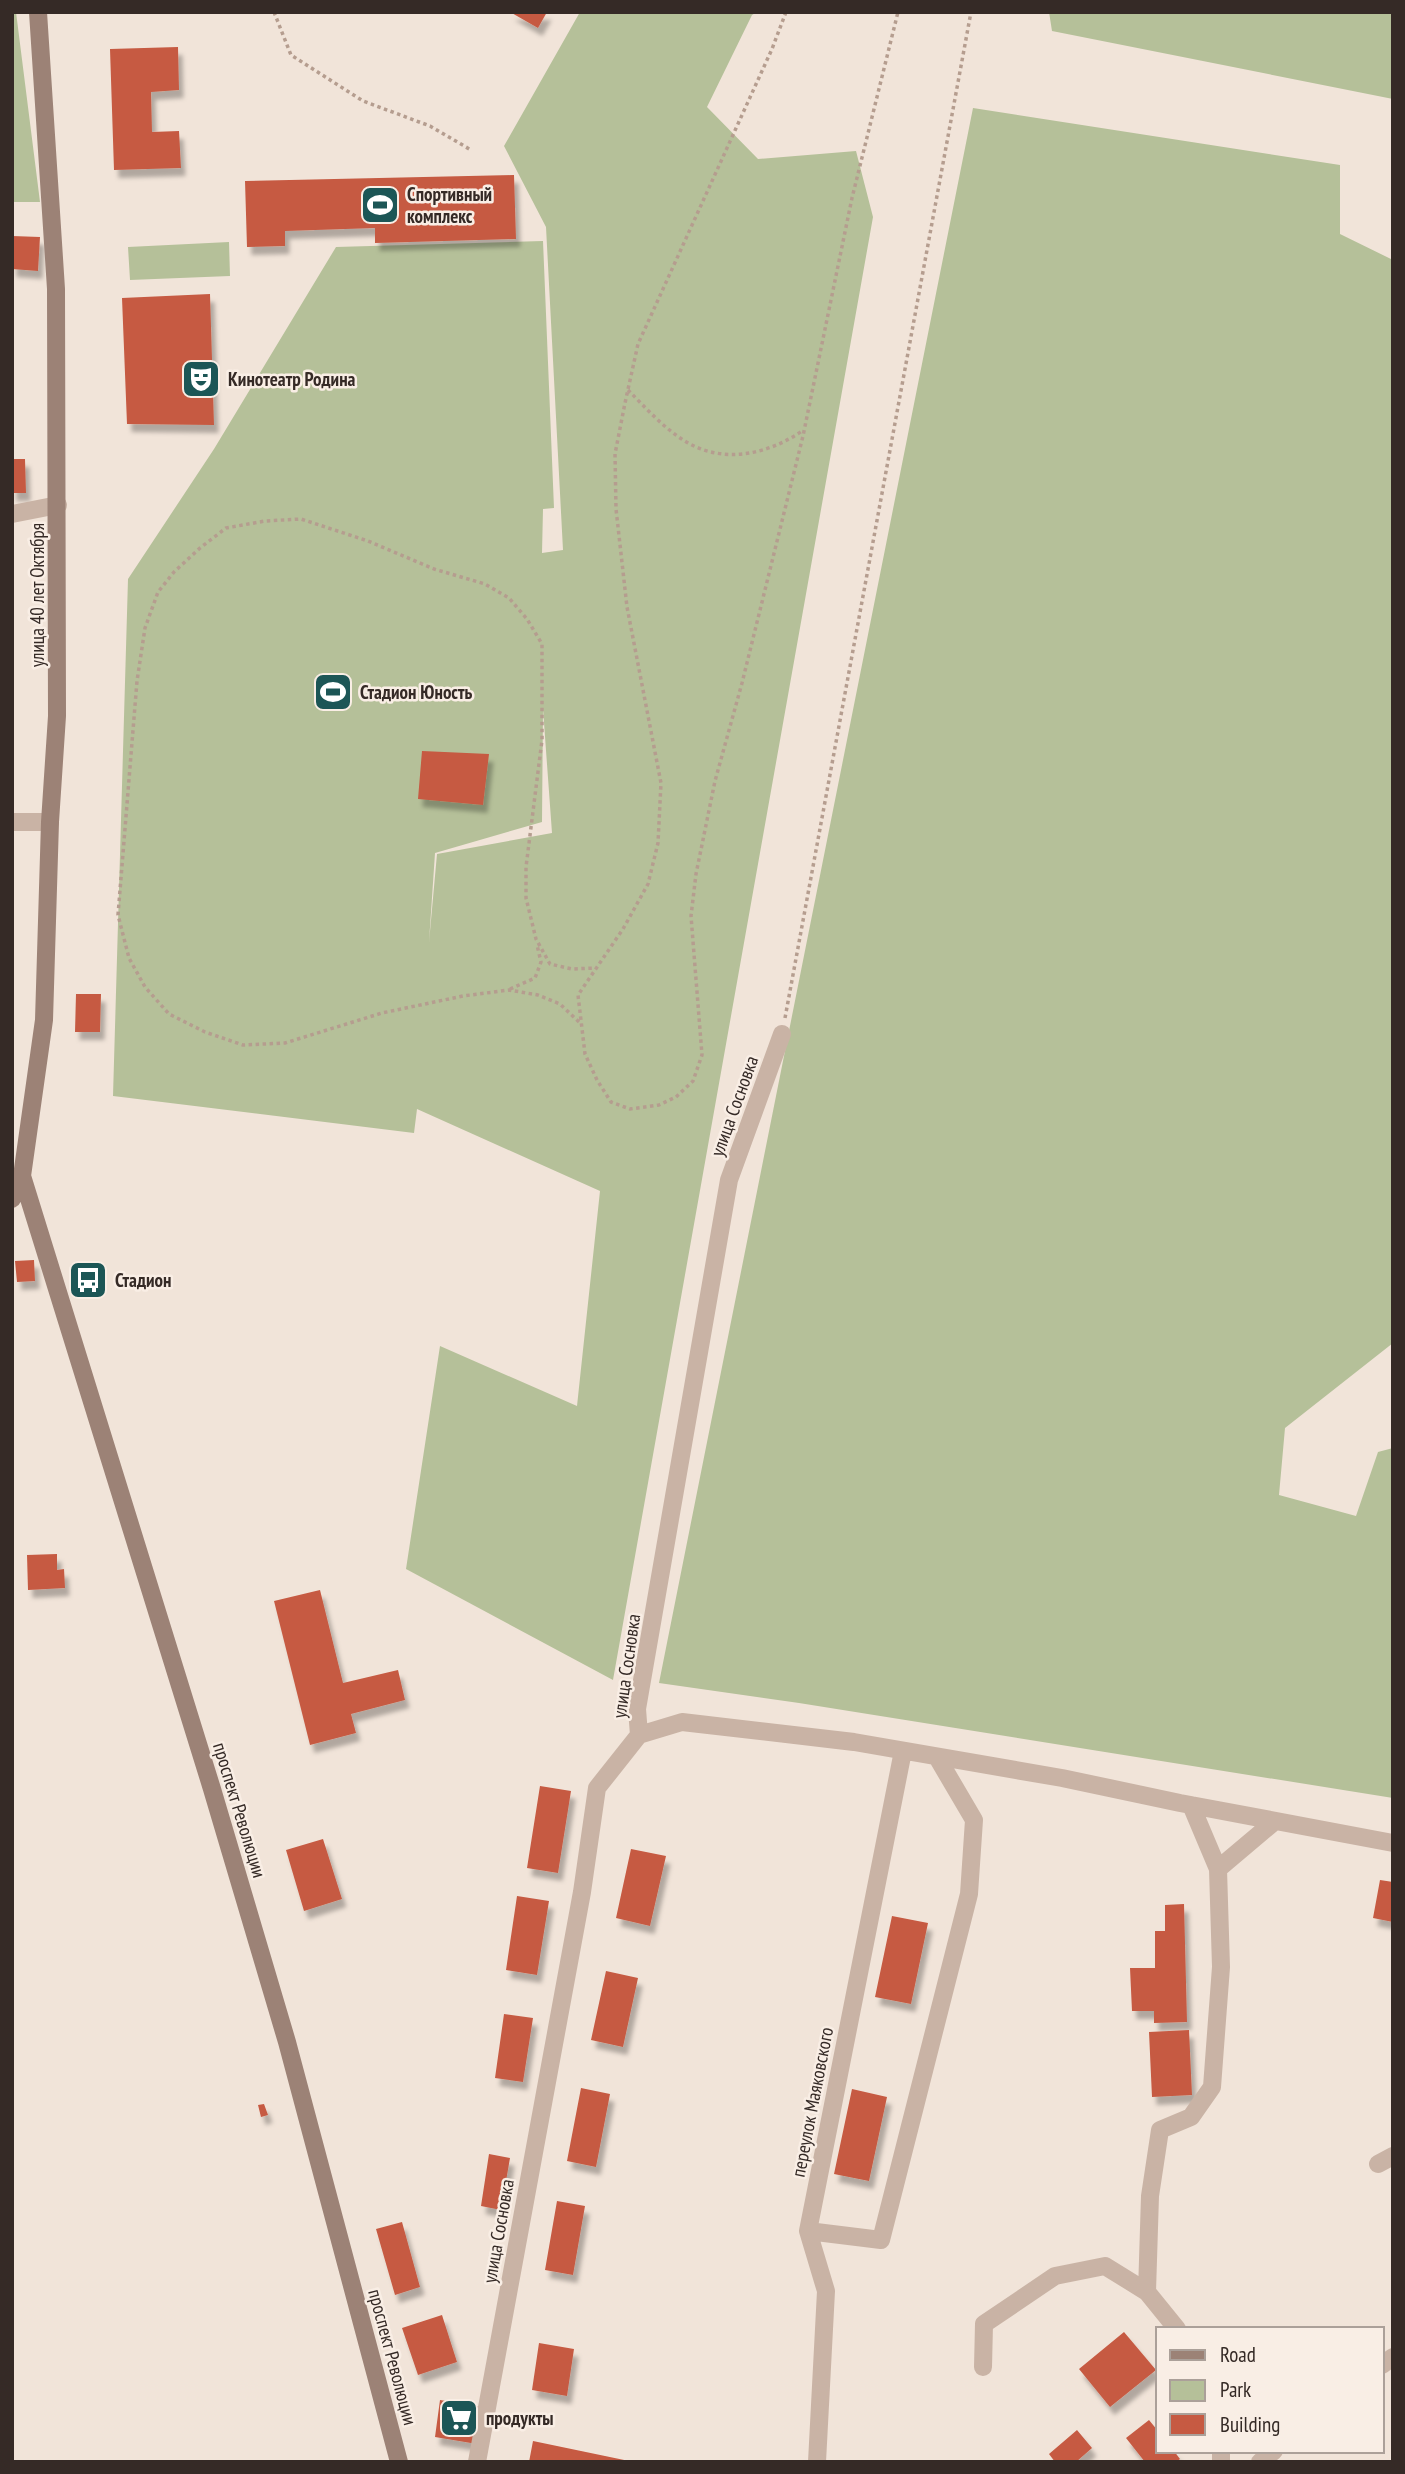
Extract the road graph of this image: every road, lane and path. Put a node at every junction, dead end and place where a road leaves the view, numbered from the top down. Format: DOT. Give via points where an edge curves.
graph roads {
  1 [pos="38,12"];
  2 [pos="274,12"];
  3 [pos="786,12"];
  4 [pos="898,12"];
  5 [pos="971,12"];
  6 [pos="471,149"];
  7 [pos="628,390"];
  8 [pos="804,429"];
  9 [pos="58,505"];
  10 [pos="12,514"];
  11 [pos="12,822"];
  12 [pos="50,822"];
  13 [pos="536,939"];
  14 [pos="595,968"];
  15 [pos="509,990"];
  16 [pos="581,1023"];
  17 [pos="782,1034"];
  18 [pos="22,1176"];
  19 [pos="12,1199"];
  20 [pos="639,1735"];
  21 [pos="903,1751"];
  22 [pos="937,1757"];
  23 [pos="1191,1805"];
  24 [pos="1275,1821"];
  25 [pos="1393,1843"];
  26 [pos="1218,1869"];
  27 [pos="808,2231"];
  28 [pos="1147,2292"];
  29 [pos="1175,2327"];
  30 [pos="983,2368"];
  31 [pos="399,2462"];
  32 [pos="477,2462"];
  33 [pos="817,2462"];
  1 -- 9 [label="street, улица 40 лет Октября" via="57,289"];
  2 -- 6 [label="path" via="291,55 363,101 430,126"];
  3 -- 7 [label="path" via="638,344"];
  4 -- 8 [label="path" via="852,198"];
  5 -- 17 [label="path"];
  7 -- 8 [label="path" via="689,444 719,455 749,454 783,444"];
  7 -- 14 [label="path" via="615,454 616,509 627,607 661,783 658,843 648,884"];
  8 -- 16 [label="path" via="696,874 691,916 702,1055 693,1081 659,1105 630,1109 611,1102 585,1054"];
  9 -- 10 [label="street"];
  9 -- 12 [label="street, улица 40 лет Октября" via="57,716"];
  11 -- 12 [label="street"];
  12 -- 18 [label="street, улица 40 лет Октября" via="44,1020"];
  13 -- 14 [label="path" via="550,964"];
  13 -- 15 [label="path" via="541,962 535,978"];
  13 -- 15 [label="path" via="526,898 526,867 542,740 542,644 509,598 485,584 301,519 226,528 174,572 158,592 145,628 118,915 129,958 145,987 169,1014 243,1045 285,1043 382,1013"];
  14 -- 16 [label="path" via="578,995"];
  15 -- 16 [label="path" via="560,1004"];
  17 -- 20 [label="street, улица Сосновка" via="729,1180 637,1709"];
  18 -- 19 [label="street"];
  18 -- 31 [label="street, проспект Революции" via="287,2042"];
  20 -- 21 [label="street" via="682,1722"];
  20 -- 32 [label="street, улица Сосновка" via="597,1788"];
  21 -- 22 [label="street"];
  21 -- 27 [label="street, переулок Маяковского"];
  22 -- 23 [label="street"];
  22 -- 27 [label="street" via="974,1819 969,1894 881,2240"];
  23 -- 24 [label="street"];
  23 -- 26 [label="street"];
  24 -- 25 [label="street"];
  24 -- 26 [label="street"];
  26 -- 28 [label="street" via="1221,1967 1212,2087 1191,2117 1160,2130 1150,2196"];
  27 -- 33 [label="street, переулок Маяковского" via="826,2291"];
  28 -- 29 [label="street"];
  28 -- 30 [label="street" via="1105,2266 1055,2276 984,2325"];
}
